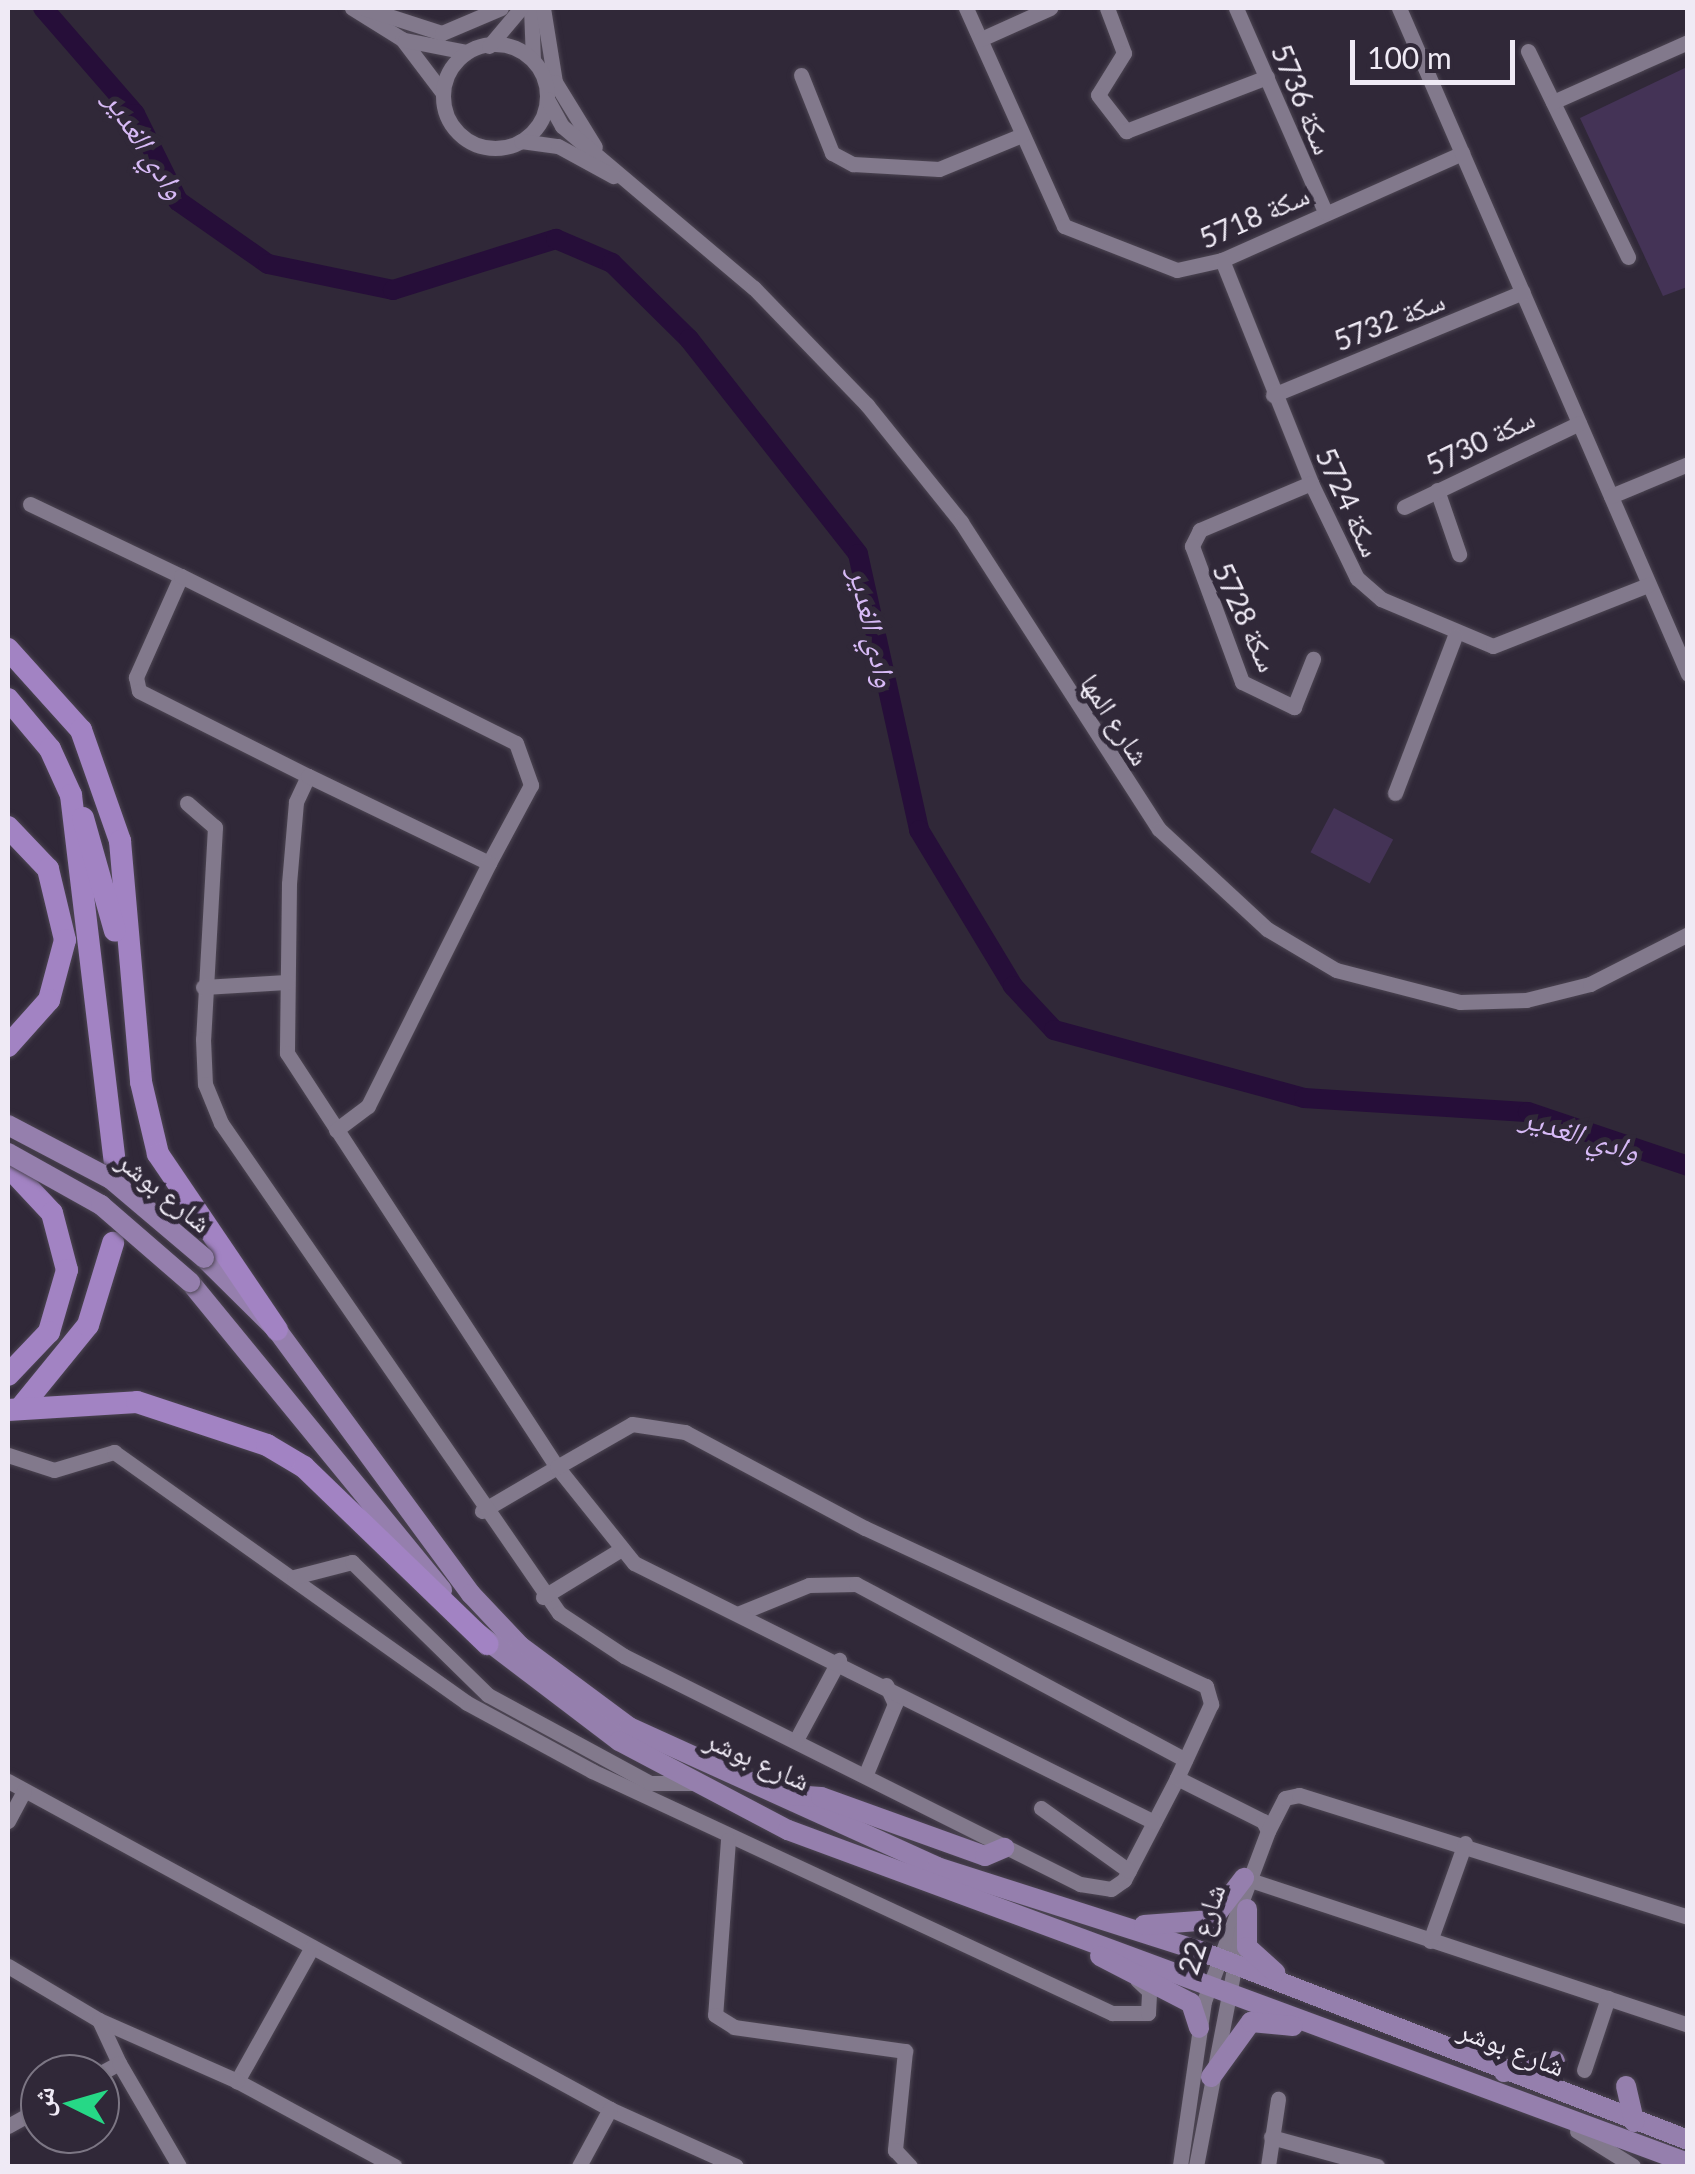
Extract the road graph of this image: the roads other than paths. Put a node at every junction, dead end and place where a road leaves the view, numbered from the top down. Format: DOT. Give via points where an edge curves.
graph roads {
  1 [pos="352,8"];
  2 [pos="364,8"];
  3 [pos="501,8"];
  4 [pos="520,8"];
  5 [pos="531,8"];
  6 [pos="542,8"];
  7 [pos="966,8"];
  8 [pos="1050,8"];
  9 [pos="1107,8"];
  10 [pos="1236,8"];
  11 [pos="1401,8"];
  12 [pos="402,39"];
  13 [pos="980,39"];
  14 [pos="1688,42"];
  15 [pos="488,46"];
  16 [pos="1528,51"];
  17 [pos="466,52"];
  18 [pos="533,59"];
  19 [pos="800,75"];
  20 [pos="1268,77"];
  21 [pos="443,93"];
  22 [pos="547,99"];
  23 [pos="1553,102"];
  24 [pos="1022,135"];
  25 [pos="521,141"];
  26 [pos="1462,152"];
  27 [pos="602,158"];
  28 [pos="638,190"];
  29 [pos="1324,212"];
  30 [pos="1628,257"];
  31 [pos="1222,260"];
  32 [pos="1523,292"];
  33 [pos="1274,395"];
  34 [pos="1579,423"];
  35 [pos="1688,464"];
  36 [pos="1310,483"];
  37 [pos="1437,490"];
  38 [pos="1611,496"];
  39 [pos="30,504"];
  40 [pos="1404,506"];
  41 [pos="1460,554"];
  42 [pos="181,576"];
  43 [pos="1648,584"];
  44 [pos="1455,636"];
  45 [pos="8,650"];
  46 [pos="1312,659"];
  47 [pos="1688,674"];
  48 [pos="8,699"];
  49 [pos="308,776"];
  50 [pos="1396,792"];
  51 [pos="71,796"];
  52 [pos="186,803"];
  53 [pos="8,827"];
  54 [pos="489,863"];
  55 [pos="1688,934"];
  56 [pos="287,982"];
  57 [pos="203,987"];
  58 [pos="8,1046"];
  59 [pos="8,1124"];
  60 [pos="336,1130"];
  61 [pos="8,1154"];
  62 [pos="8,1166"];
  63 [pos="116,1170"];
  64 [pos="178,1192"];
  65 [pos="113,1243"];
  66 [pos="277,1330"];
  67 [pos="8,1375"];
  68 [pos="15,1408"];
  69 [pos="8,1455"];
  70 [pos="556,1466"];
  71 [pos="482,1511"];
  72 [pos="618,1551"];
  73 [pos="328,1566"];
  74 [pos="294,1577"];
  75 [pos="543,1597"];
  76 [pos="327,1598"];
  77 [pos="740,1613"];
  78 [pos="486,1644"];
  79 [pos="839,1660"];
  80 [pos="883,1682"];
  81 [pos="796,1740"];
  82 [pos="1184,1760"];
  83 [pos="865,1776"];
  84 [pos="1177,1778"];
  85 [pos="8,1781"];
  86 [pos="694,1783"];
  87 [pos="24,1791"];
  88 [pos="768,1794"];
  89 [pos="1040,1808"];
  90 [pos="8,1821"];
  91 [pos="1154,1822"];
  92 [pos="1268,1831"];
  93 [pos="728,1840"];
  94 [pos="1465,1843"];
  95 [pos="1004,1848"];
  96 [pos="1129,1871"];
  97 [pos="1244,1878"];
  98 [pos="1247,1909"];
  99 [pos="1688,1917"];
  100 [pos="1032,1922"];
  101 [pos="1122,1924"];
  102 [pos="1430,1940"];
  103 [pos="312,1947"];
  104 [pos="1225,1962"];
  105 [pos="1118,1965"];
  106 [pos="8,1966"];
  107 [pos="1217,1985"];
  108 [pos="1313,1998"];
  109 [pos="1608,1998"];
  110 [pos="99,2020"];
  111 [pos="1688,2026"];
  112 [pos="1199,2028"];
  113 [pos="115,2054"];
  114 [pos="1392,2055"];
  115 [pos="1555,2061"];
  116 [pos="120,2065"];
  117 [pos="1584,2070"];
  118 [pos="1501,2072"];
  119 [pos="1211,2077"];
  120 [pos="238,2081"];
  121 [pos="1626,2086"];
  122 [pos="1278,2099"];
  123 [pos="1520,2104"];
  124 [pos="610,2109"];
  125 [pos="1634,2122"];
  126 [pos="1272,2136"];
  127 [pos="1688,2140"];
  128 [pos="1688,2162"];
  129 [pos="178,2166"];
  130 [pos="394,2166"];
  131 [pos="579,2166"];
  132 [pos="736,2166"];
  133 [pos="910,2166"];
  134 [pos="1180,2166"];
  135 [pos="1196,2166"];
  136 [pos="1268,2166"];
  137 [pos="1377,2166"];
  138 [pos="1633,2166"];
  1 -- 12 [label="street"];
  2 -- 3 [label="street" via="442,32"];
  4 -- 15 [label="street"];
  5 -- 18 [label="street"];
  6 -- 27 [label="street" via="554,82"];
  7 -- 13 [label="street, سكة 5718"];
  8 -- 13 [label="street"];
  9 -- 20 [label="street" via="1124,53 1098,95 1126,131"];
  10 -- 20 [label="street, سكة 5736"];
  11 -- 26 [label="street"];
  12 -- 17 [label="street"];
  12 -- 21 [label="street"];
  13 -- 24 [label="street, سكة 5718"];
  14 -- 23 [label="street"];
  15 -- 17 [label="street"];
  15 -- 18 [label="street"];
  16 -- 23 [label="street"];
  17 -- 21 [label="street"];
  18 -- 22 [label="street"];
  19 -- 24 [label="street" via="832,153 853,164 939,168"];
  20 -- 29 [label="street, سكة 5736"];
  21 -- 25 [label="street" via="452,124 474,144"];
  22 -- 25 [label="street"];
  22 -- 27 [label="street, شارع المها" via="562,126"];
  23 -- 30 [label="street"];
  24 -- 31 [label="street, سكة 5718" via="1072,232 1177,270"];
  25 -- 28 [label="street, شارع المها" via="558,146"];
  26 -- 29 [label="street, سكة 5718"];
  26 -- 32 [label="street"];
  27 -- 28 [label="street, شارع المها"];
  28 -- 55 [label="street, شارع المها" via="754,288 868,405 961,522 1160,829 1267,929 1366,981 1477,1002 1590,984"];
  29 -- 31 [label="street, سكة 5718"];
  31 -- 33 [label="street, سكة 5724"];
  32 -- 33 [label="street, سكة 5732"];
  32 -- 34 [label="street"];
  33 -- 36 [label="street, سكة 5724"];
  34 -- 37 [label="street, سكة 5730"];
  34 -- 38 [label="street"];
  35 -- 38 [label="street"];
  36 -- 44 [label="street, سكة 5724" via="1357,578"];
  36 -- 46 [label="street, سكة 5728" via="1200,530 1192,546 1242,682 1294,707"];
  37 -- 40 [label="street, سكة 5730"];
  37 -- 41 [label="street"];
  38 -- 43 [label="street"];
  39 -- 42 [label="street"];
  42 -- 49 [label="street" via="136,677 139,691"];
  42 -- 54 [label="street" via="516,743 531,784"];
  43 -- 44 [label="street, سكة 5724" via="1514,644"];
  43 -- 47 [label="street"];
  44 -- 50 [label="street"];
  45 -- 64 [label="highway" via="81,730 111,813 146,1113"];
  48 -- 51 [label="highway" via="50,749"];
  49 -- 54 [label="street"];
  49 -- 56 [label="street" via="296,802"];
  51 -- 63 [label="highway"];
  51 -- 64 [label="highway" via="109,891 142,1126"];
  52 -- 57 [label="street" via="215,827"];
  53 -- 58 [label="highway" via="48,869 66,940 49,1000"];
  54 -- 60 [label="street" via="368,1106"];
  56 -- 57 [label="street"];
  56 -- 60 [label="street" via="287,1053"];
  57 -- 71 [label="street" via="205,1084 222,1123"];
  59 -- 66 [label="main road, شارع بوشر, bridge" via="110,1179"];
  60 -- 70 [label="street"];
  61 -- 78 [label="main road, شارع بوشر, bridge" via="101,1205 190,1282"];
  62 -- 67 [label="highway" via="52,1213 67,1270 50,1332"];
  64 -- 66 [label="highway"];
  65 -- 68 [label="highway" via="88,1324"];
  66 -- 88 [label="main road, شارع بوشر" via="520,1646 629,1727"];
  68 -- 78 [label="highway" via="137,1402 266,1446 304,1468"];
  69 -- 74 [label="street" via="54,1470 114,1452"];
  70 -- 71 [label="street"];
  70 -- 72 [label="street"];
  70 -- 82 [label="street" via="632,1424 684,1432 865,1528 1206,1686 1211,1704"];
  71 -- 75 [label="street"];
  72 -- 75 [label="street"];
  72 -- 77 [label="street"];
  73 -- 74 [label="street"];
  73 -- 76 [label="street"];
  73 -- 86 [label="street" via="352,1562 474,1685 551,1735 650,1783"];
  74 -- 76 [label="street"];
  75 -- 81 [label="street" via="601,1642"];
  76 -- 93 [label="street" via="467,1702"];
  77 -- 79 [label="street"];
  77 -- 82 [label="street" via="808,1585 856,1584"];
  78 -- 86 [label="main road, شارع بوشر" via="552,1698"];
  79 -- 80 [label="street"];
  79 -- 81 [label="street"];
  80 -- 83 [label="street" via="894,1704"];
  80 -- 91 [label="street"];
  81 -- 83 [label="street"];
  82 -- 84 [label="street"];
  83 -- 95 [label="street"];
  84 -- 91 [label="street"];
  84 -- 92 [label="street"];
  85 -- 87 [label="street"];
  86 -- 100 [label="main road, شارع بوشر" via="928,1888"];
  87 -- 90 [label="street"];
  87 -- 103 [label="street"];
  88 -- 95 [label="main road" via="820,1797 984,1856"];
  88 -- 101 [label="main road, شارع بوشر" via="937,1867"];
  89 -- 96 [label="street"];
  91 -- 96 [label="street"];
  92 -- 94 [label="street" via="1285,1798 1299,1794"];
  92 -- 97 [label="street"];
  93 -- 105 [label="street" via="1112,2014 1140,2018 1150,1991"];
  93 -- 133 [label="street" via="715,2015 734,2028 905,2051 895,2150"];
  94 -- 99 [label="street"];
  94 -- 102 [label="street"];
  95 -- 96 [label="street" via="1090,1886 1112,1889"];
  97 -- 98 [label="street, شارع 22"];
  97 -- 101 [label="main road" via="1201,1925"];
  97 -- 102 [label="street"];
  97 -- 104 [label="street, شارع 22"];
  98 -- 104 [label="street, شارع 22"];
  98 -- 108 [label="main road" via="1253,1957"];
  100 -- 105 [label="main road"];
  100 -- 107 [label="main road, شارع بوشر"];
  101 -- 104 [label="main road, شارع بوشر"];
  102 -- 109 [label="street"];
  103 -- 120 [label="street"];
  103 -- 124 [label="street"];
  104 -- 107 [label="street, شارع 22"];
  104 -- 108 [label="main road, شارع بوشر"];
  105 -- 112 [label="main road" via="1192,2003"];
  106 -- 110 [label="street"];
  107 -- 112 [label="street, شارع 22"];
  107 -- 114 [label="main road, شارع بوشر"];
  107 -- 119 [label="street, شارع 22"];
  108 -- 118 [label="main road, شارع بوشر"];
  109 -- 111 [label="street"];
  109 -- 117 [label="street"];
  110 -- 113 [label="street"];
  110 -- 120 [label="street"];
  112 -- 134 [label="street, شارع 22"];
  114 -- 119 [label="main road" via="1268,2019 1234,2035"];
  114 -- 123 [label="main road, شارع بوشر"];
  115 -- 118 [label="main road"];
  116 -- 129 [label="street"];
  118 -- 125 [label="main road, شارع بوشر"];
  119 -- 135 [label="street, شارع 22"];
  120 -- 130 [label="street"];
  121 -- 125 [label="main road"];
  122 -- 126 [label="street"];
  123 -- 128 [label="main road, شارع بوشر"];
  123 -- 138 [label="street"];
  124 -- 131 [label="street"];
  124 -- 132 [label="street"];
  125 -- 127 [label="main road, شارع بوشر"];
  126 -- 136 [label="street"];
  126 -- 137 [label="street"];
}
